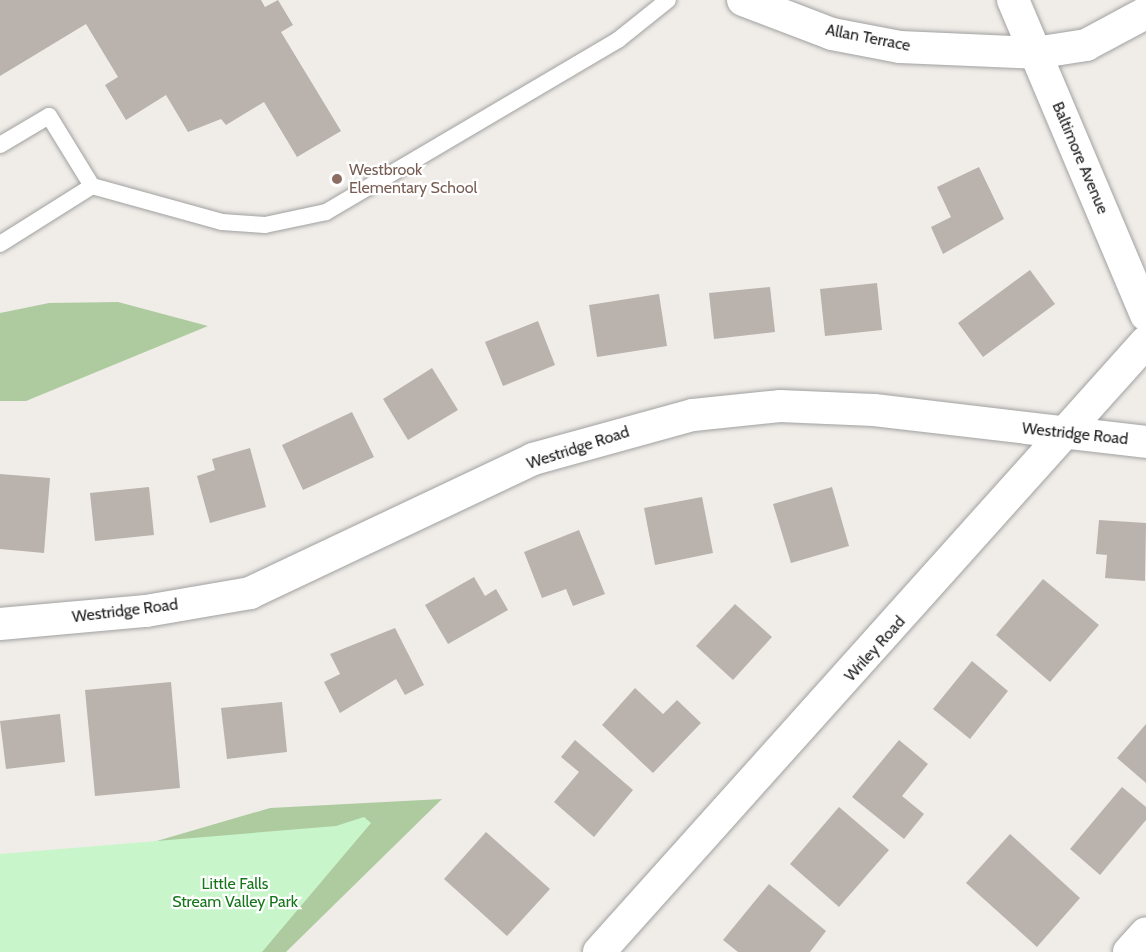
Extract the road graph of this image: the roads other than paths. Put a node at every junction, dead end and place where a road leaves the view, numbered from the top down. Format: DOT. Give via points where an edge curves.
graph roads {
  1 [pos="668,0"];
  2 [pos="743,0"];
  3 [pos="1013,0"];
  4 [pos="1146,13"];
  5 [pos="1035,53"];
  6 [pos="0,145"];
  7 [pos="92,186"];
  8 [pos="0,243"];
  9 [pos="1140,283"];
  10 [pos="1146,315"];
  11 [pos="1146,342"];
  12 [pos="1062,434"];
  13 [pos="1146,442"];
  14 [pos="0,624"];
  15 [pos="1146,933"];
  16 [pos="599,952"];
  17 [pos="1129,952"];
  1 -- 7 [label="lane" via="618,40 326,212 265,225 222,222"];
  2 -- 5 [label="street, Allan Terrace" via="832,34 900,47"];
  3 -- 5 [label="street, Baltimore Avenue"];
  4 -- 5 [label="street, Allan Terrace" via="1086,45"];
  5 -- 9 [label="street, Baltimore Avenue"];
  6 -- 7 [label="lane" via="49,116"];
  7 -- 8 [label="lane"];
  9 -- 10 [label="street, Baltimore Avenue"];
  11 -- 12 [label="street, Wriley Road"];
  12 -- 13 [label="street, Westridge Road"];
  12 -- 14 [label="street, Westridge Road" via="874,410 780,406 693,415 533,459 250,593 146,611"];
  12 -- 16 [label="street, Wriley Road" via="876,648"];
  15 -- 17 [label="street"];
}
